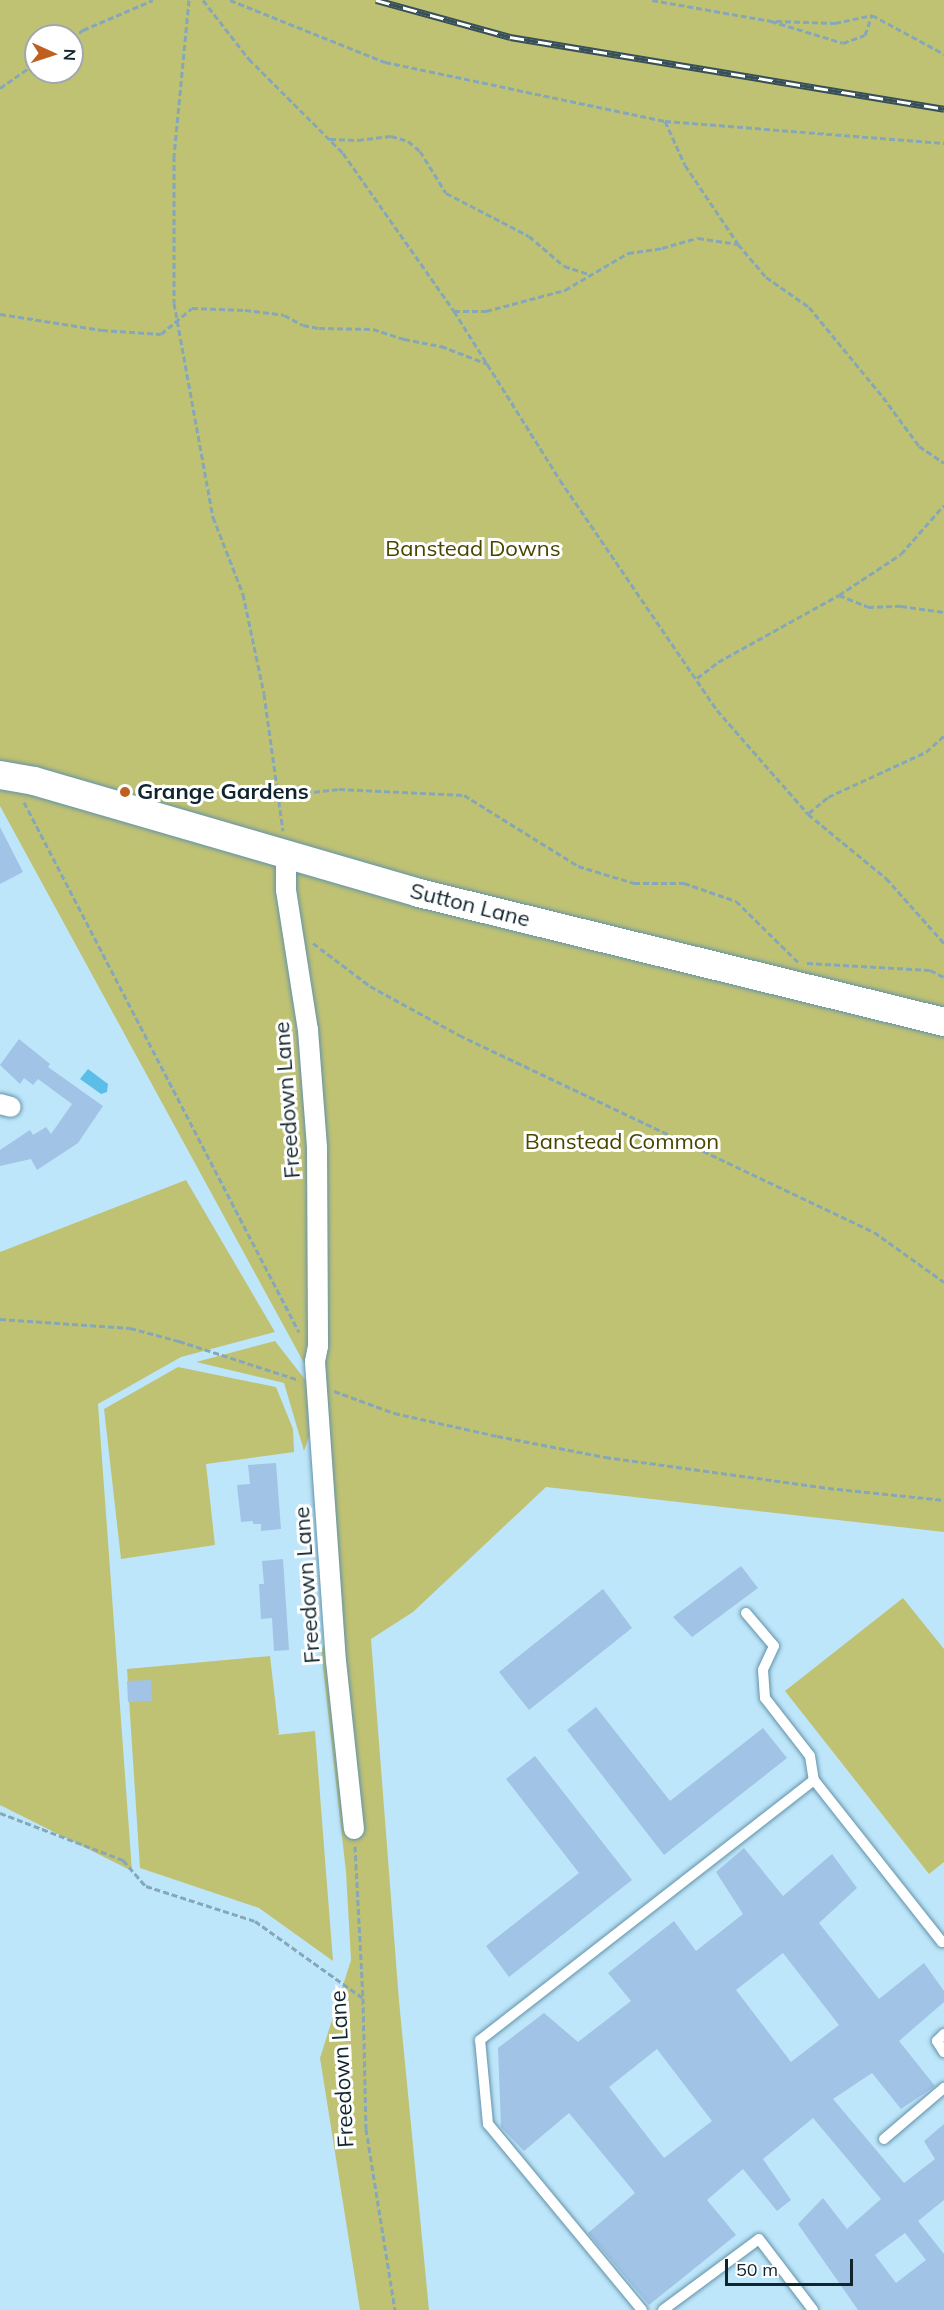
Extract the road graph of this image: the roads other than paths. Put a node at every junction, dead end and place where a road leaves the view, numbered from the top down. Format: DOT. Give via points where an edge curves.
graph roads {
  1 [pos="5,775"];
  2 [pos="286,856"];
  3 [pos="944,1022"];
  4 [pos="746,1613"];
  5 [pos="814,1780"];
  6 [pos="354,1829"];
  7 [pos="943,1943"];
  8 [pos="944,2034"];
  9 [pos="944,2052"];
  10 [pos="944,2088"];
  11 [pos="884,2139"];
  12 [pos="642,2310"];
  13 [pos="663,2310"];
  14 [pos="813,2310"];
  1 -- 2 [label="main road, Sutton Lane"];
  2 -- 3 [label="main road, Sutton Lane" via="419,893"];
  2 -- 6 [label="street, Freedown Lane" via="286,890 308,1030 317,1147 316,1385 336,1661"];
  4 -- 5 [label="lane" via="774,1646 763,1670 765,1698 810,1756"];
  5 -- 7 [label="lane"];
  5 -- 12 [label="lane" via="480,2040 488,2124"];
  8 -- 9 [label="lane" via="937,2041"];
  10 -- 11 [label="lane"];
  13 -- 14 [label="lane" via="759,2240"];
}
